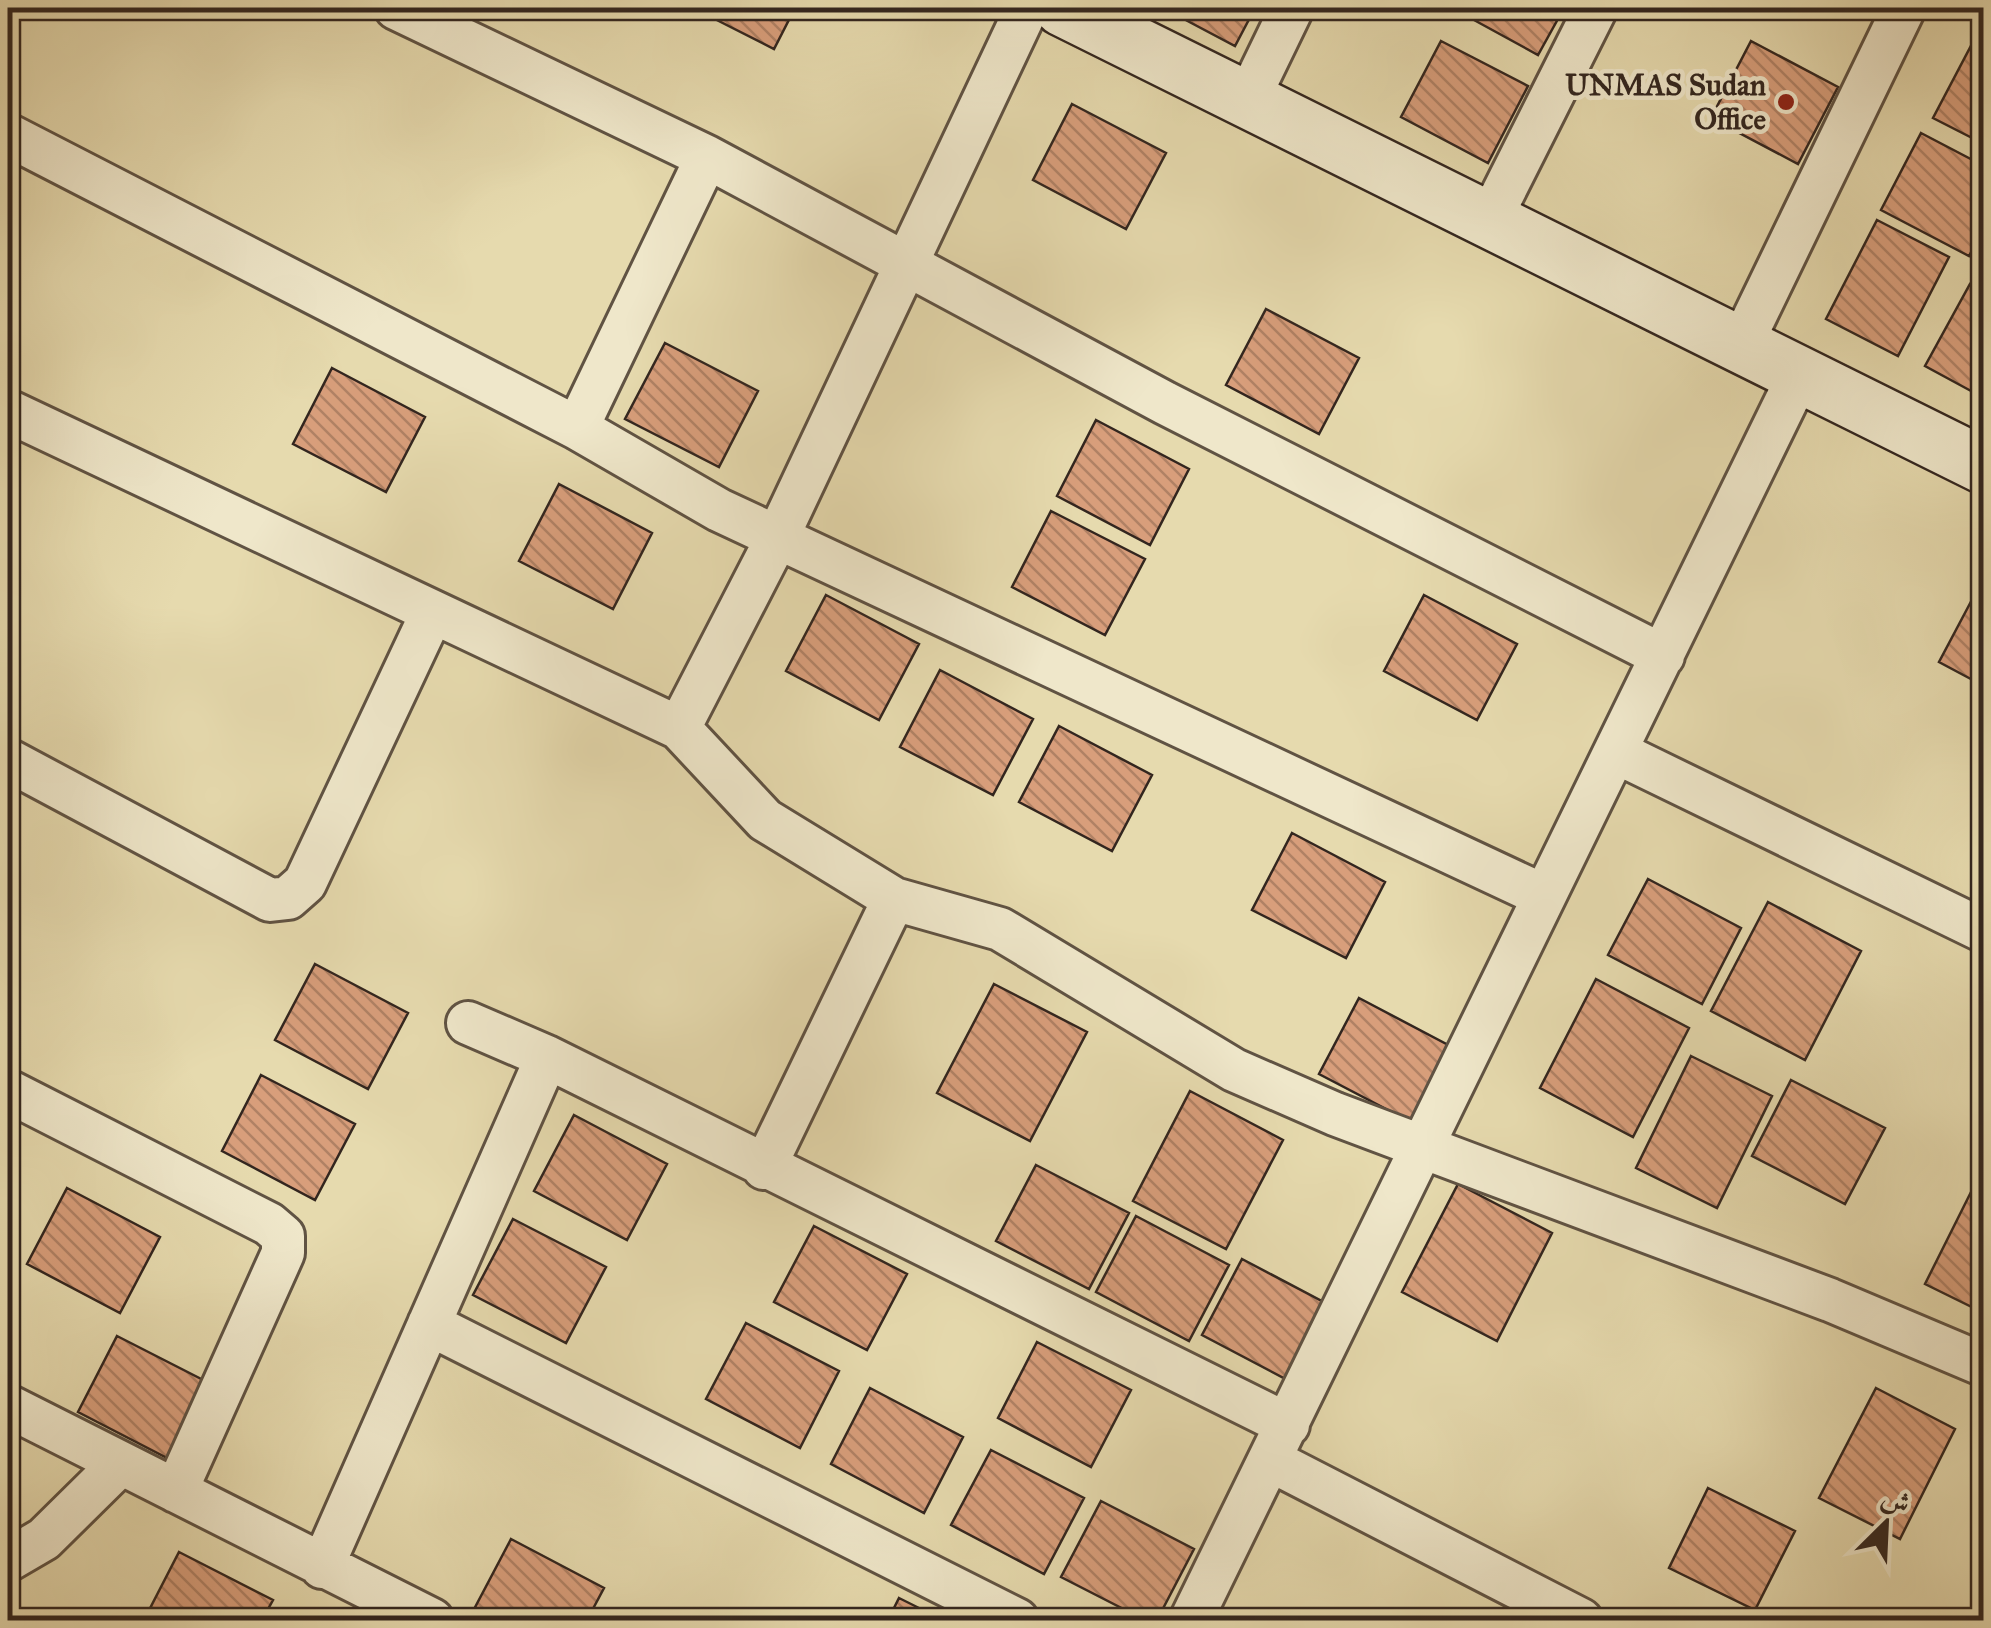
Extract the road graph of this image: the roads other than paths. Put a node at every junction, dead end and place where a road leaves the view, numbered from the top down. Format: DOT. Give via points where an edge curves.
graph roads {
  1 [pos="396,8"];
  2 [pos="1026,8"];
  3 [pos="1062,8"];
  4 [pos="1292,8"];
  5 [pos="1596,8"];
  6 [pos="1904,8"];
  7 [pos="1247,101"];
  8 [pos="8,135"];
  9 [pos="707,156"];
  10 [pos="1489,221"];
  11 [pos="910,262"];
  12 [pos="1740,348"];
  13 [pos="1799,375"];
  14 [pos="8,411"];
  15 [pos="577,428"];
  16 [pos="1984,466"];
  17 [pos="778,538"];
  18 [pos="432,613"];
  19 [pos="1663,656"];
  20 [pos="679,728"];
  21 [pos="1616,752"];
  22 [pos="8,760"];
  23 [pos="1544,896"];
  24 [pos="894,899"];
  25 [pos="1984,931"];
  26 [pos="468,1023"];
  27 [pos="546,1056"];
  28 [pos="8,1091"];
  29 [pos="1424,1146"];
  30 [pos="764,1168"];
  31 [pos="429,1324"];
  32 [pos="1984,1365"];
  33 [pos="8,1406"];
  34 [pos="1279,1443"];
  35 [pos="120,1463"];
  36 [pos="176,1492"];
  37 [pos="8,1560"];
  38 [pos="322,1567"];
  39 [pos="432,1620"];
  40 [pos="1018,1620"];
  41 [pos="1191,1620"];
  42 [pos="1581,1620"];
  1 -- 9 [label="street"];
  2 -- 11 [label="street"];
  3 -- 7 [label="street"];
  4 -- 7 [label="street"];
  5 -- 10 [label="street"];
  6 -- 12 [label="street"];
  7 -- 10 [label="street"];
  8 -- 15 [label="street"];
  9 -- 11 [label="street"];
  9 -- 15 [label="street"];
  10 -- 12 [label="street"];
  11 -- 17 [label="street"];
  11 -- 19 [label="street" via="1165,403"];
  12 -- 13 [label="street"];
  13 -- 16 [label="street"];
  13 -- 19 [label="street"];
  14 -- 18 [label="street"];
  15 -- 17 [label="street"];
  17 -- 20 [label="street"];
  17 -- 23 [label="street"];
  18 -- 20 [label="street"];
  18 -- 22 [label="street" via="306,883 288,898 270,900"];
  19 -- 21 [label="street"];
  20 -- 24 [label="street" via="765,820"];
  21 -- 23 [label="street"];
  21 -- 25 [label="street"];
  23 -- 29 [label="street"];
  24 -- 29 [label="street" via="1000,929 1234,1070"];
  24 -- 30 [label="street"];
  26 -- 27 [label="street"];
  27 -- 30 [label="street"];
  27 -- 31 [label="street"];
  28 -- 36 [label="street" via="282,1236 283,1253"];
  29 -- 32 [label="street"];
  29 -- 34 [label="street"];
  30 -- 34 [label="street"];
  31 -- 38 [label="street"];
  31 -- 40 [label="street"];
  33 -- 35 [label="street"];
  34 -- 41 [label="street"];
  34 -- 42 [label="street"];
  35 -- 36 [label="street"];
  35 -- 37 [label="street" via="44,1539"];
  36 -- 38 [label="street"];
  38 -- 39 [label="street"];
}
